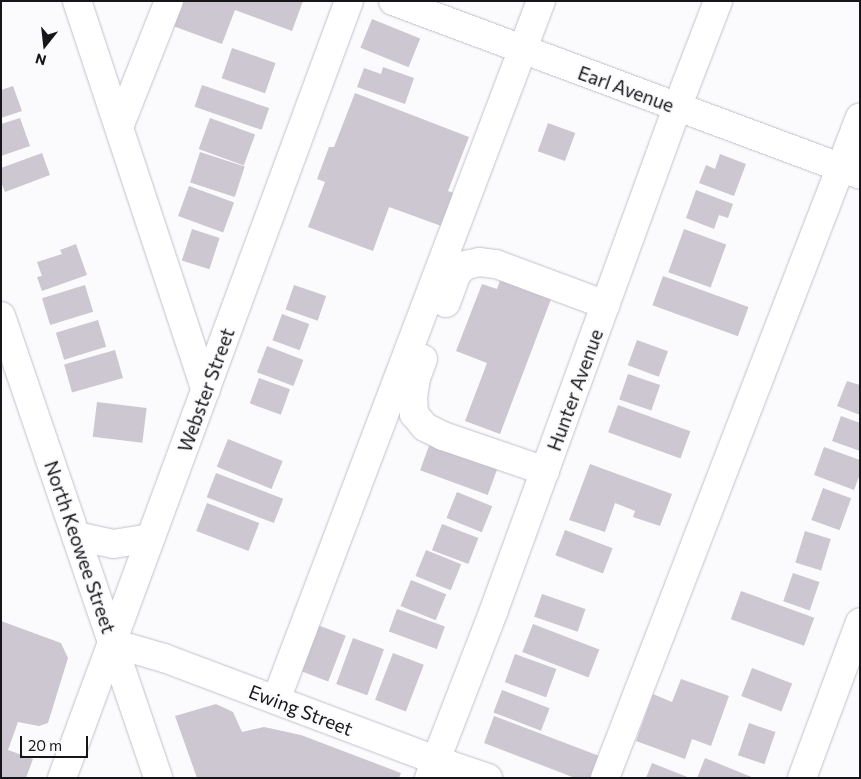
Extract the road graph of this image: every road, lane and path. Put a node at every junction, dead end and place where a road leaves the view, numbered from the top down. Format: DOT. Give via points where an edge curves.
graph roads {
  1 [pos="77,1"];
  2 [pos="169,1"];
  3 [pos="349,1"];
  4 [pos="393,1"];
  5 [pos="542,1"];
  6 [pos="718,1"];
  7 [pos="446,11"];
  8 [pos="524,50"];
  9 [pos="677,108"];
  10 [pos="860,117"];
  11 [pos="119,127"];
  12 [pos="849,172"];
  13 [pos="606,305"];
  14 [pos="1,316"];
  15 [pos="206,390"];
  16 [pos="545,471"];
  17 [pos="76,536"];
  18 [pos="151,538"];
  19 [pos="860,622"];
  20 [pos="112,642"];
  21 [pos="276,700"];
  22 [pos="432,769"];
  23 [pos="62,778"];
  24 [pos="158,778"];
  25 [pos="488,778"];
  26 [pos="605,778"];
  27 [pos="802,778"];
  1 -- 11 [label="street"];
  2 -- 11 [label="street"];
  3 -- 15 [label="street, Webster Street"];
  4 -- 7 [label="street, Earl Avenue"];
  5 -- 8 [label="street"];
  6 -- 9 [label="street, Hunter Avenue"];
  7 -- 8 [label="street, Earl Avenue"];
  8 -- 9 [label="street, Earl Avenue"];
  8 -- 21 [label="street"];
  9 -- 12 [label="street, Earl Avenue"];
  9 -- 13 [label="street, Hunter Avenue"];
  10 -- 12 [label="street"];
  11 -- 15 [label="street"];
  12 -- 26 [label="street"];
  13 -- 16 [label="street, Hunter Avenue"];
  13 -- 16 [label="street" via="496,264 479,262 466,265 457,273 416,378 414,414 426,427 443,436"];
  14 -- 17 [label="street, North Keowee Street"];
  15 -- 18 [label="street, Webster Street"];
  16 -- 22 [label="street, Hunter Avenue"];
  17 -- 18 [label="street" via="113,544"];
  17 -- 20 [label="street, North Keowee Street"];
  18 -- 20 [label="street, Webster Street"];
  19 -- 27 [label="street"];
  20 -- 21 [label="street, Ewing Street"];
  20 -- 23 [label="street, Webster Street"];
  20 -- 24 [label="street, North Keowee Street"];
  21 -- 22 [label="street, Ewing Street"];
  22 -- 25 [label="street, Ewing Street"];
}
